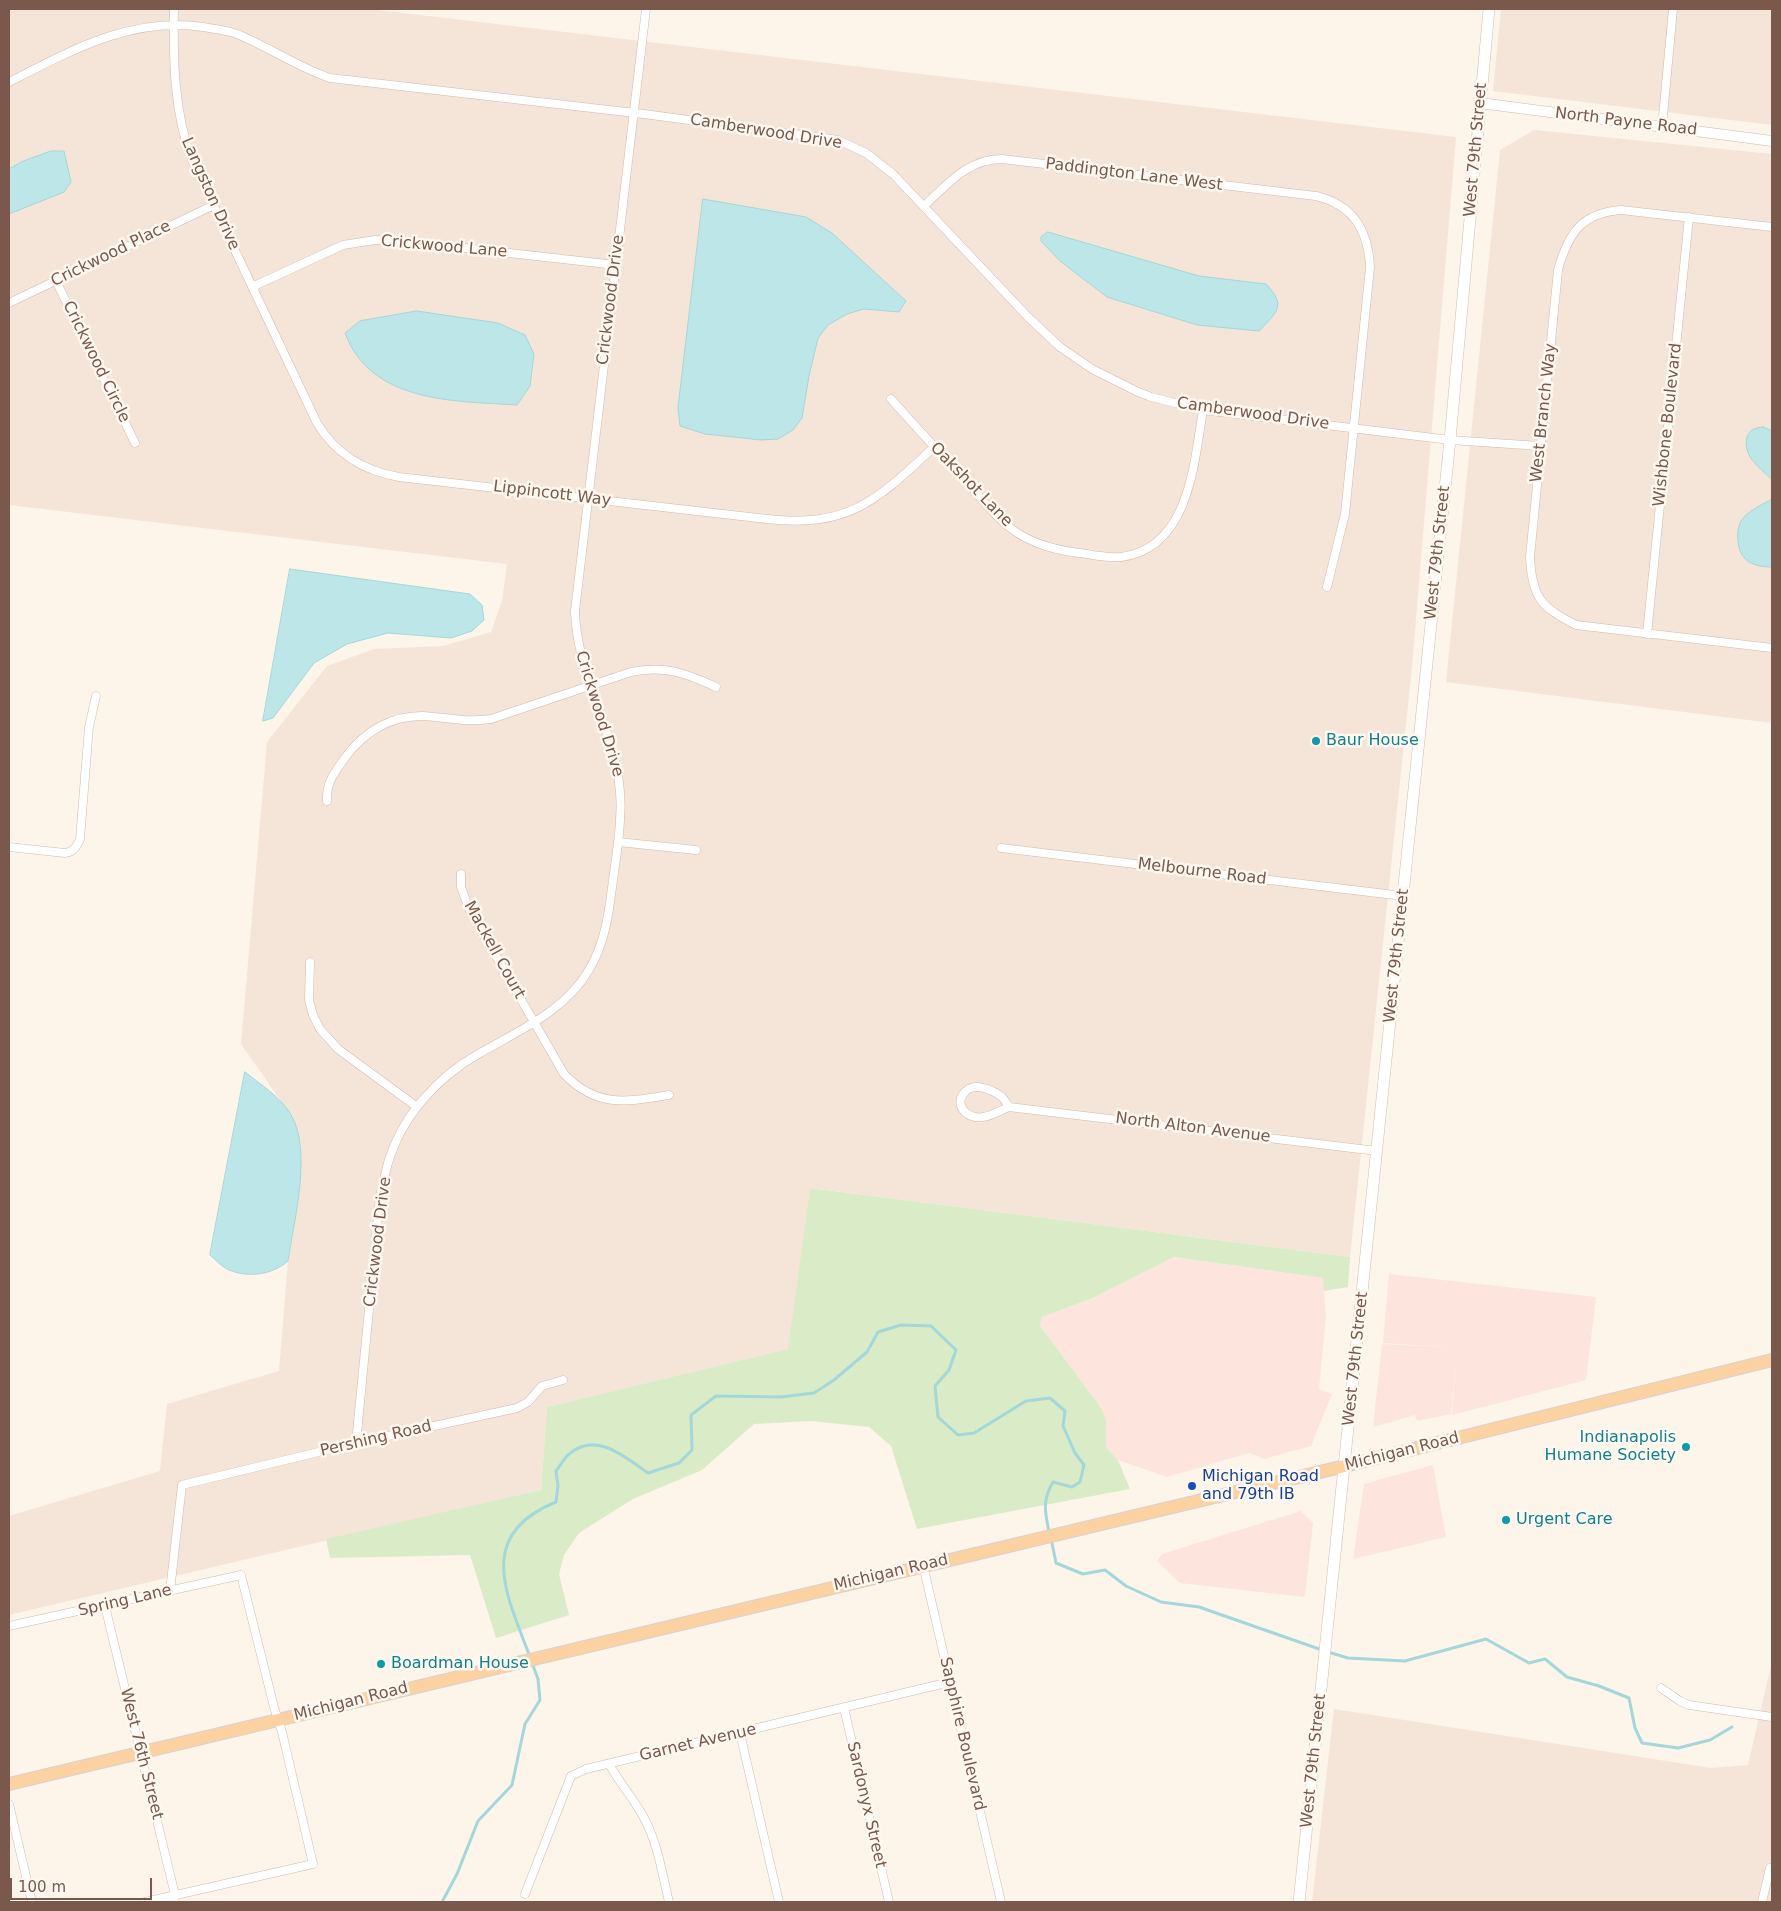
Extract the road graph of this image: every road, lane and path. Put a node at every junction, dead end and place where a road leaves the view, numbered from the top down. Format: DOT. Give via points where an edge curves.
graph roads {
  1 [pos="174,9"];
  2 [pos="646,9"];
  3 [pos="1489,9"];
  4 [pos="1673,9"];
  5 [pos="174,24"];
  6 [pos="9,82"];
  7 [pos="1480,103"];
  8 [pos="633,113"];
  9 [pos="1662,127"];
  10 [pos="1772,140"];
  11 [pos="214,205"];
  12 [pos="924,206"];
  13 [pos="1689,217"];
  14 [pos="1772,227"];
  15 [pos="616,265"];
  16 [pos="56,281"];
  17 [pos="252,287"];
  18 [pos="9,303"];
  19 [pos="891,398"];
  20 [pos="1202,410"];
  21 [pos="1354,428"];
  22 [pos="1450,440"];
  23 [pos="135,443"];
  24 [pos="1540,446"];
  25 [pos="934,447"];
  26 [pos="588,498"];
  27 [pos="1327,587"];
  28 [pos="1647,634"];
  29 [pos="1772,648"];
  30 [pos="590,686"];
  31 [pos="716,687"];
  32 [pos="96,696"];
  33 [pos="327,801"];
  34 [pos="618,842"];
  35 [pos="9,847"];
  36 [pos="1001,848"];
  37 [pos="696,850"];
  38 [pos="461,874"];
  39 [pos="1403,896"];
  40 [pos="310,962"];
  41 [pos="535,1022"];
  42 [pos="669,1095"];
  43 [pos="417,1107"];
  44 [pos="1009,1107"];
  45 [pos="1377,1151"];
  46 [pos="1772,1360"];
  47 [pos="562,1380"];
  48 [pos="356,1443"];
  49 [pos="1345,1466"];
  50 [pos="923,1565"];
  51 [pos="170,1591"];
  52 [pos="105,1606"];
  53 [pos="9,1626"];
  54 [pos="950,1682"];
  55 [pos="1661,1688"];
  56 [pos="844,1708"];
  57 [pos="1772,1717"];
  58 [pos="278,1720"];
  59 [pos="740,1733"];
  60 [pos="140,1752"];
  61 [pos="609,1764"];
  62 [pos="9,1784"];
  63 [pos="9,1804"];
  64 [pos="1770,1868"];
  65 [pos="524,1894"];
  66 [pos="175,1899"];
  67 [pos="32,1902"];
  68 [pos="145,1902"];
  69 [pos="669,1902"];
  70 [pos="779,1902"];
  71 [pos="889,1902"];
  72 [pos="1001,1902"];
  73 [pos="1299,1902"];
  74 [pos="1762,1902"];
  1 -- 5 [label="street, Langston Drive"];
  2 -- 8 [label="street, Crickwood Drive"];
  3 -- 7 [label="main road, West 79th Street"];
  4 -- 9 [label="street"];
  5 -- 6 [label="street, Camberwood Drive" via="141,27 101,39"];
  5 -- 8 [label="street, Camberwood Drive" via="235,33 330,78"];
  5 -- 11 [label="street, Langston Drive" via="177,103 182,130 192,160"];
  7 -- 9 [label="street, North Payne Road"];
  7 -- 22 [label="main road, West 79th Street"];
  8 -- 12 [label="street, Camberwood Drive" via="838,140 858,148 882,164"];
  8 -- 15 [label="street, Crickwood Drive"];
  9 -- 10 [label="street, North Payne Road"];
  11 -- 16 [label="street, Crickwood Place"];
  11 -- 17 [label="street, Langston Drive"];
  12 -- 20 [label="street, Camberwood Drive" via="1060,347 1119,384 1152,397"];
  12 -- 21 [label="street, Paddington Lane West" via="963,171 979,162 1002,159 1312,196 1337,204 1354,218 1364,233 1370,267"];
  13 -- 14 [label="street, West Branch Way"];
  13 -- 24 [label="street, West Branch Way" via="1621,210 1604,212 1582,225 1566,244 1558,270"];
  13 -- 28 [label="street, Wishbone Boulevard"];
  15 -- 17 [label="street, Crickwood Lane" via="375,240 343,245"];
  15 -- 26 [label="street, Crickwood Drive"];
  16 -- 18 [label="street, Crickwood Place"];
  16 -- 23 [label="street, Crickwood Circle"];
  17 -- 26 [label="street, Lippincott Way" via="317,423 333,444 357,463 373,471 399,477"];
  19 -- 25 [label="street, Oakshot Lane"];
  20 -- 21 [label="street, Camberwood Drive"];
  20 -- 25 [label="street, Oakshot Lane" via="1192,477 1180,511 1155,544 1121,557 1059,550 1022,536 995,514"];
  21 -- 22 [label="street, Camberwood Drive"];
  21 -- 27 [label="street" via="1344,514"];
  22 -- 24 [label="street, Camberwood Drive"];
  22 -- 39 [label="main road, West 79th Street"];
  24 -- 28 [label="street, West Branch Way" via="1530,557 1532,582 1544,605 1576,625"];
  25 -- 26 [label="street, Lippincott Way" via="875,499 847,512 817,520 787,521"];
  26 -- 30 [label="street, Crickwood Drive" via="575,611 578,647"];
  28 -- 29 [label="street"];
  30 -- 31 [label="street" via="631,672 659,669 684,673"];
  30 -- 33 [label="street" via="491,719 467,722 411,717 380,726 356,744 335,771 328,785"];
  30 -- 34 [label="street, Crickwood Drive" via="620,778"];
  32 -- 35 [label="street" via="89,727 80,838 76,847 65,853"];
  34 -- 37 [label="street"];
  34 -- 41 [label="street, Crickwood Drive" via="608,922 601,947 579,985 558,1007"];
  36 -- 39 [label="street, Melbourne Road"];
  38 -- 41 [label="street, Mackell Court" via="463,896 469,910"];
  39 -- 45 [label="main road, West 79th Street"];
  40 -- 43 [label="street" via="309,1000 320,1029 338,1049"];
  41 -- 42 [label="street, Mackell Court" via="564,1074 589,1094 606,1100 626,1101"];
  41 -- 43 [label="street, Crickwood Drive" via="464,1062 431,1090"];
  43 -- 48 [label="street, Crickwood Drive" via="393,1150 380,1196"];
  44 -- 44 [label="street, North Alton Avenue" via="974,1118 963,1111 963,1093 978,1087 989,1090 1002,1097"];
  44 -- 45 [label="street, North Alton Avenue"];
  45 -- 49 [label="main road, West 79th Street"];
  46 -- 49 [label="main road, Michigan Road"];
  47 -- 48 [label="street, Pershing Road" via="542,1386 528,1402 517,1408"];
  48 -- 51 [label="street, Pershing Road" via="182,1485"];
  49 -- 50 [label="main road, Michigan Road"];
  49 -- 73 [label="main road, West 79th Street"];
  50 -- 54 [label="street, Sapphire Boulevard"];
  50 -- 58 [label="main road, Michigan Road"];
  51 -- 52 [label="street, Spring Lane"];
  51 -- 58 [label="street, Spring Lane" via="241,1574"];
  52 -- 53 [label="street, Spring Lane"];
  52 -- 60 [label="street, West 76th Street"];
  54 -- 56 [label="street, Garnet Avenue"];
  54 -- 72 [label="street, Sapphire Boulevard"];
  55 -- 57 [label="street" via="1689,1705"];
  56 -- 59 [label="street, Garnet Avenue"];
  56 -- 71 [label="street, Sardonyx Street"];
  58 -- 60 [label="main road, Michigan Road"];
  58 -- 66 [label="street" via="313,1864"];
  59 -- 61 [label="street, Garnet Avenue"];
  59 -- 70 [label="street"];
  60 -- 62 [label="main road, Michigan Road"];
  60 -- 66 [label="street, West 76th Street"];
  61 -- 65 [label="street, Garnet Avenue" via="586,1768 572,1776"];
  61 -- 69 [label="street" via="643,1815 655,1840"];
  63 -- 67 [label="street"];
  64 -- 74 [label="street"];
  66 -- 68 [label="street"];
}
